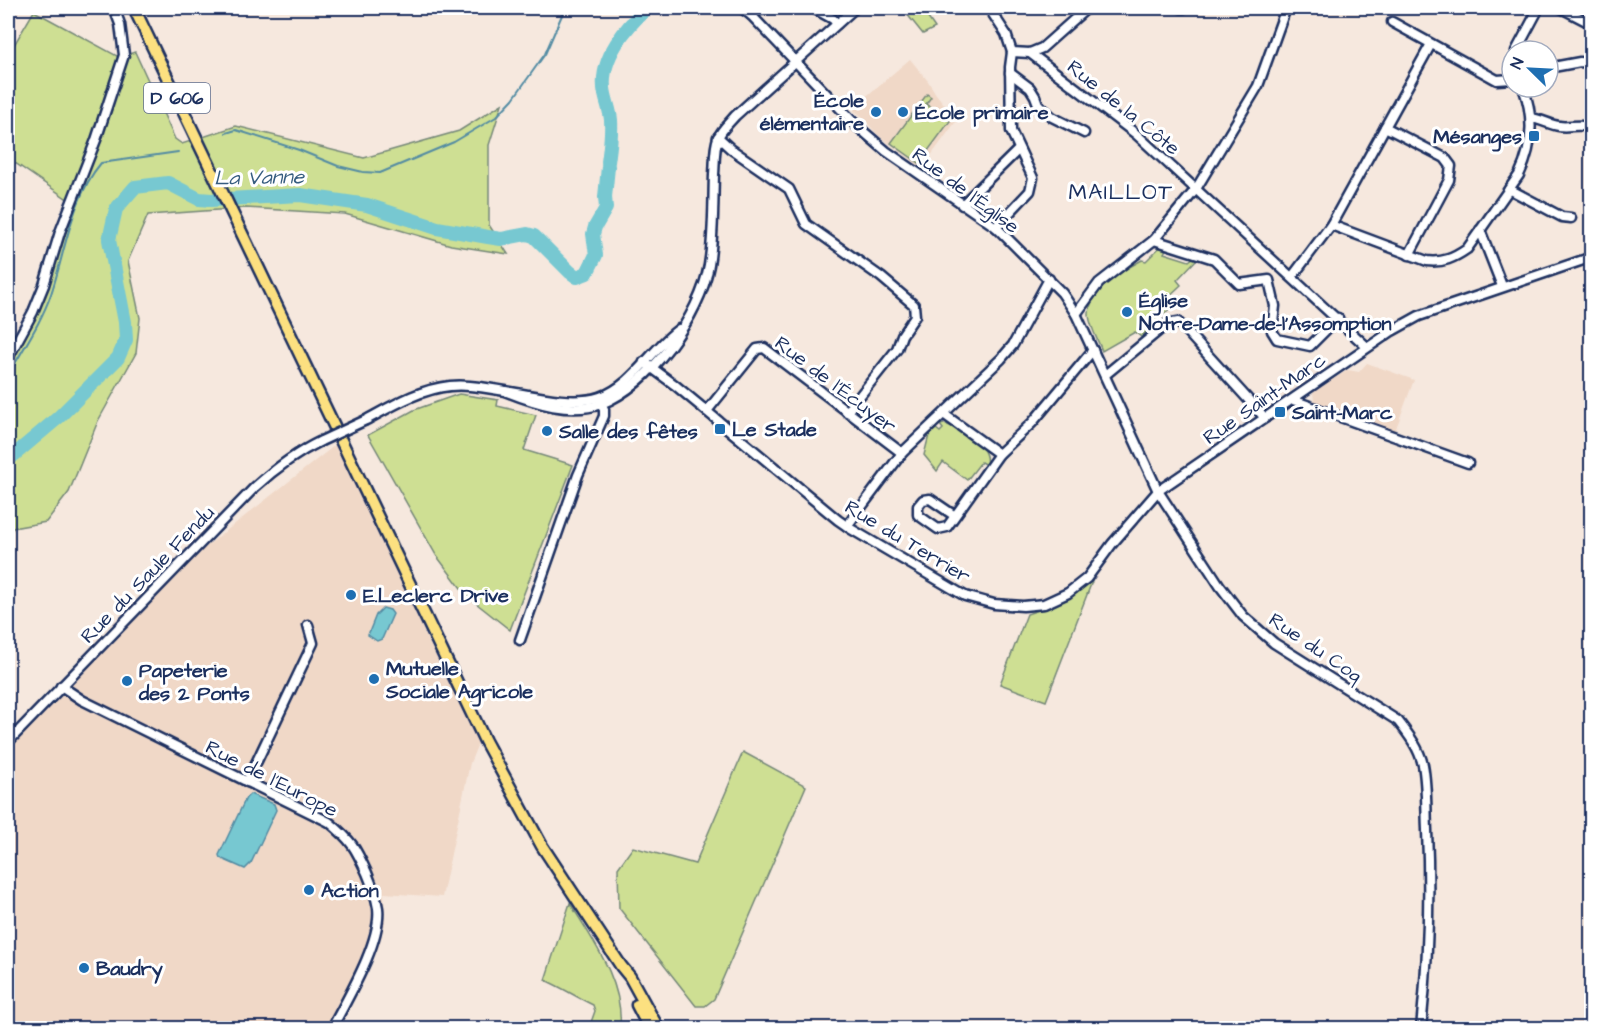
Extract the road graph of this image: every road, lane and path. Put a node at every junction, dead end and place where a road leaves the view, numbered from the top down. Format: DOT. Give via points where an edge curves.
graph roads {
  1 [pos="114,8"];
  2 [pos="134,8"];
  3 [pos="742,8"];
  4 [pos="764,8"];
  5 [pos="813,8"];
  6 [pos="855,8"];
  7 [pos="989,8"];
  8 [pos="1087,8"];
  9 [pos="1286,8"];
  10 [pos="1539,8"];
  11 [pos="1561,8"];
  12 [pos="751,15"];
  13 [pos="1392,22"];
  14 [pos="837,24"];
  15 [pos="1592,24"];
  16 [pos="1522,39"];
  17 [pos="1431,44"];
  18 [pos="1012,52"];
  19 [pos="1030,53"];
  20 [pos="795,61"];
  21 [pos="1592,63"];
  22 [pos="1560,66"];
  23 [pos="1010,73"];
  24 [pos="1500,80"];
  25 [pos="1528,99"];
  26 [pos="1531,118"];
  27 [pos="1385,127"];
  28 [pos="1592,130"];
  29 [pos="1084,133"];
  30 [pos="718,137"];
  31 [pos="1019,149"];
  32 [pos="1196,189"];
  33 [pos="1509,189"];
  34 [pos="962,205"];
  35 [pos="1572,218"];
  36 [pos="1331,225"];
  37 [pos="996,227"];
  38 [pos="1480,230"];
  39 [pos="1154,240"];
  40 [pos="1409,255"];
  41 [pos="1592,257"];
  42 [pos="1281,267"];
  43 [pos="1292,276"];
  44 [pos="1048,279"];
  45 [pos="1269,280"];
  46 [pos="1502,286"];
  47 [pos="1076,314"];
  48 [pos="1338,318"];
  49 [pos="1367,347"];
  50 [pos="1093,350"];
  51 [pos="8,358"];
  52 [pos="647,365"];
  53 [pos="1104,375"];
  54 [pos="600,400"];
  55 [pos="1293,400"];
  56 [pos="706,411"];
  57 [pos="847,412"];
  58 [pos="945,415"];
  59 [pos="1265,418"];
  60 [pos="902,453"];
  61 [pos="999,454"];
  62 [pos="1468,463"];
  63 [pos="1158,491"];
  64 [pos="955,516"];
  65 [pos="847,526"];
  66 [pos="308,625"];
  67 [pos="520,640"];
  68 [pos="61,686"];
  69 [pos="8,742"];
  70 [pos="247,782"];
  71 [pos="621,966"];
  72 [pos="332,1029"];
  73 [pos="649,1029"];
  74 [pos="658,1029"];
  75 [pos="1421,1029"];
  1 -- 51 [label="street" via="124,55 40,294"];
  2 -- 71 [label="main road, D 606" via="485,741 542,846"];
  3 -- 12 [label="street, Rue de l'Église"];
  4 -- 12 [label="street"];
  5 -- 14 [label="street"];
  6 -- 14 [label="street"];
  7 -- 18 [label="street" via="1006,34"];
  8 -- 19 [label="street" via="1052,40"];
  9 -- 32 [label="street" via="1258,86"];
  10 -- 16 [label="street"];
  11 -- 15 [label="street"];
  12 -- 20 [label="street, Rue de l'Église"];
  13 -- 17 [label="street"];
  14 -- 20 [label="street"];
  17 -- 24 [label="street"];
  17 -- 27 [label="street"];
  18 -- 19 [label="street"];
  18 -- 23 [label="street"];
  19 -- 32 [label="street, Rue de la Côte" via="1136,134"];
  20 -- 30 [label="street" via="735,116"];
  20 -- 34 [label="street, Rue de l'Église" via="857,126"];
  21 -- 22 [label="street"];
  23 -- 29 [label="street" via="1030,88 1038,104 1052,117"];
  23 -- 31 [label="street" via="1011,131"];
  25 -- 26 [label="street"];
  26 -- 28 [label="street"];
  26 -- 33 [label="street" via="1525,163"];
  27 -- 36 [label="street"];
  27 -- 40 [label="street" via="1445,158 1451,166 1449,180"];
  30 -- 52 [label="street" via="709,266 699,298 673,341"];
  30 -- 57 [label="street" via="789,189 806,224 914,305 915,316 897,349"];
  31 -- 34 [label="street"];
  31 -- 37 [label="street" via="1033,178 1030,191"];
  32 -- 39 [label="street"];
  32 -- 42 [label="street, Rue de la Côte"];
  33 -- 35 [label="street" via="1562,217"];
  33 -- 38 [label="street"];
  34 -- 37 [label="street, Rue de l'Église"];
  36 -- 40 [label="street"];
  36 -- 43 [label="street"];
  37 -- 44 [label="street, Rue de l'Église"];
  38 -- 40 [label="street" via="1467,249 1448,260 1427,261"];
  38 -- 46 [label="street"];
  39 -- 45 [label="street" via="1214,259 1239,285"];
  39 -- 47 [label="street" via="1099,282"];
  41 -- 46 [label="street, Rue Saint-Marc"];
  42 -- 43 [label="street, Rue de la Côte"];
  42 -- 45 [label="street"];
  43 -- 48 [label="street, Rue de la Côte"];
  44 -- 47 [label="street, Rue de l'Église"];
  44 -- 58 [label="street" via="1012,345"];
  45 -- 48 [label="street" via="1275,306 1272,332 1277,339 1310,346"];
  46 -- 49 [label="street, Rue Saint-Marc" via="1419,316"];
  47 -- 50 [label="street, Rue de l'Église"];
  48 -- 49 [label="street, Rue de la Côte"];
  49 -- 55 [label="street, Rue Saint-Marc"];
  50 -- 53 [label="street, Rue de l'Église"];
  50 -- 61 [label="street" via="1032,423"];
  52 -- 54 [label="street" via="627,389"];
  52 -- 56 [label="street, Rue du Terrier"];
  53 -- 59 [label="street" via="1167,324 1178,322"];
  53 -- 63 [label="street, Rue de l'Église"];
  54 -- 67 [label="street" via="604,416 578,475"];
  54 -- 68 [label="street, Rue du Saule Fendu, bridge" via="564,408 507,392 449,386 420,393 297,453 255,487"];
  55 -- 59 [label="street, Rue Saint-Marc"];
  55 -- 62 [label="street"];
  56 -- 57 [label="street, Rue de l’Écuyer" via="761,348"];
  56 -- 65 [label="street, Rue du Terrier"];
  57 -- 60 [label="street, Rue de l’Écuyer"];
  58 -- 60 [label="street"];
  58 -- 61 [label="street"];
  59 -- 63 [label="street, Rue Saint-Marc"];
  60 -- 65 [label="street"];
  61 -- 64 [label="street"];
  63 -- 65 [label="street, Rue du Terrier" via="1087,578 1057,600 1034,606 994,604 965,596"];
  63 -- 75 [label="street, Rue du Coq" via="1243,616 1274,643 1398,721 1418,750 1425,791 1428,861"];
  66 -- 70 [label="street" via="313,643"];
  68 -- 69 [label="street, Rue du Saule Fendu"];
  68 -- 70 [label="street, Rue de l'Europe"];
  70 -- 72 [label="street, Rue de l'Europe" via="329,822 349,839 374,892 378,926 373,944"];
  71 -- 73 [label="main road, D 606"];
  71 -- 74 [label="main road, D 606"];
}
